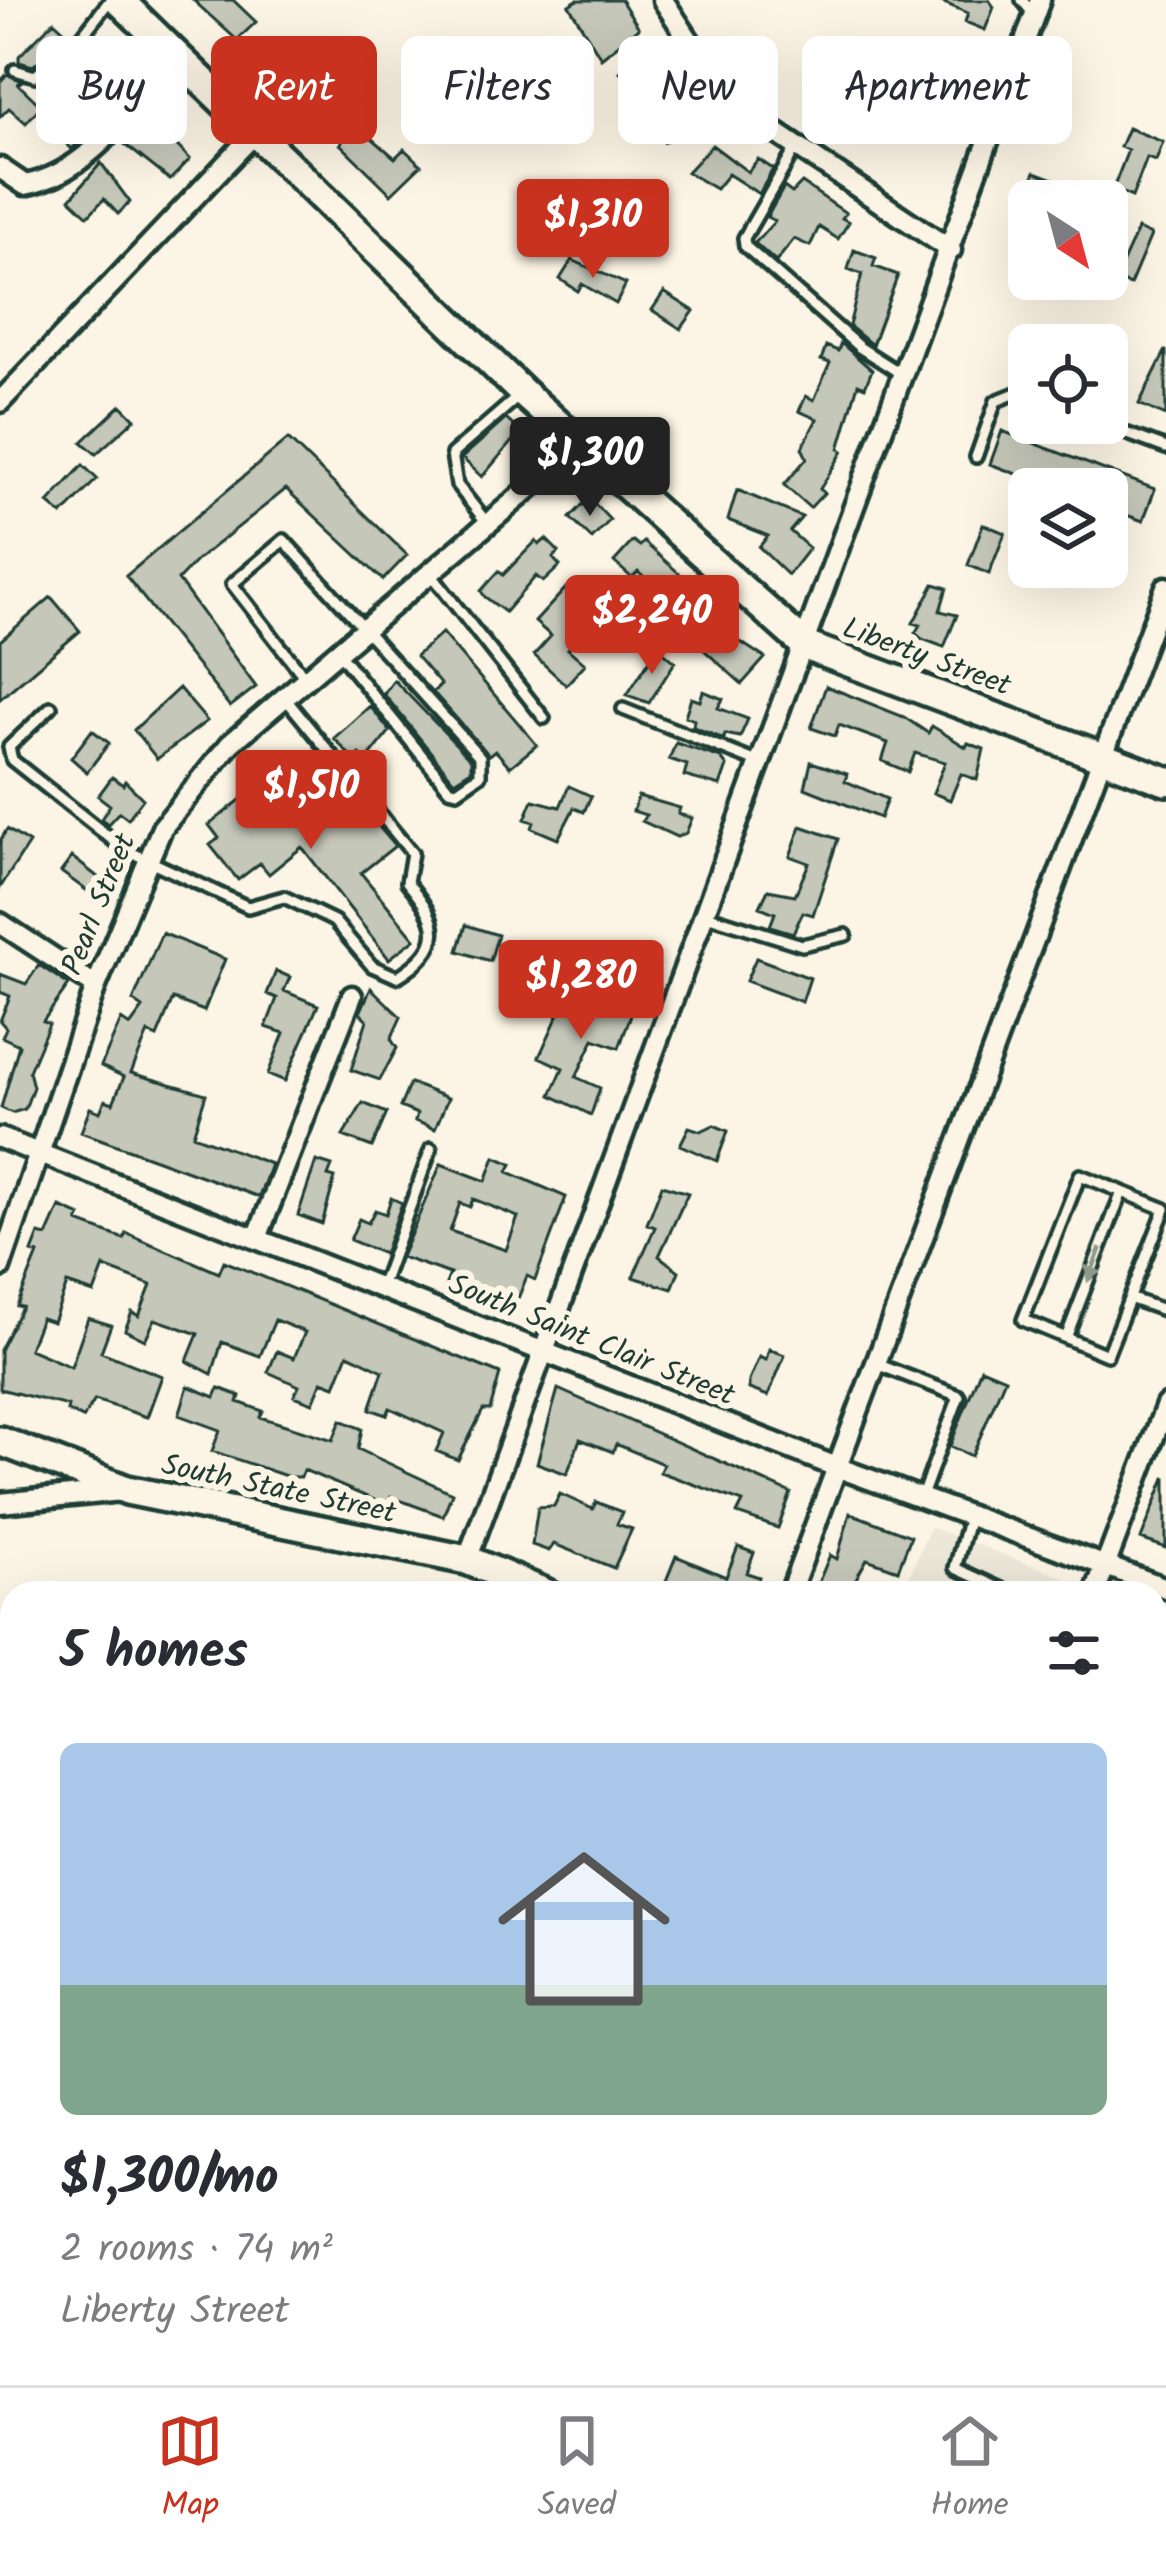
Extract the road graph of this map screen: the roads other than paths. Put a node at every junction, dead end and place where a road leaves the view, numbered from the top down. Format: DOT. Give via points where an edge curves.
graph roads {
  1 [pos="663,0"];
  2 [pos="120,1"];
  3 [pos="1032,5"];
  4 [pos="156,36"];
  5 [pos="187,67"];
  6 [pos="14,70"];
  7 [pos="211,90"];
  8 [pos="95,144"];
  9 [pos="245,144"];
  10 [pos="266,144"];
  11 [pos="796,146"];
  12 [pos="0,168"];
  13 [pos="950,250"];
  14 [pos="903,375"];
  15 [pos="523,393"];
  16 [pos="1008,396"];
  17 [pos="0,402"];
  18 [pos="1128,434"];
  19 [pos="580,445"];
  20 [pos="1166,448"];
  21 [pos="976,457"];
  22 [pos="488,524"];
  23 [pos="430,573"];
  24 [pos="1166,587"];
  25 [pos="365,629"];
  26 [pos="806,646"];
  27 [pos="338,652"];
  28 [pos="307,679"];
  29 [pos="285,698"];
  30 [pos="51,707"];
  31 [pos="623,709"];
  32 [pos="544,718"];
  33 [pos="1102,757"];
  34 [pos="762,764"];
  35 [pos="1166,781"];
  36 [pos="148,860"];
  37 [pos="706,915"];
  38 [pos="0,923"];
  39 [pos="846,935"];
  40 [pos="96,986"];
  41 [pos="352,996"];
  42 [pos="0,1138"];
  43 [pos="430,1149"];
  44 [pos="42,1154"];
  45 [pos="1122,1192"];
  46 [pos="257,1238"];
  47 [pos="0,1268"];
  48 [pos="381,1287"];
  49 [pos="1132,1298"];
  50 [pos="1166,1311"];
  51 [pos="1066,1338"];
  52 [pos="545,1354"];
  53 [pos="873,1362"];
  54 [pos="1166,1405"];
  55 [pos="0,1441"];
  56 [pos="839,1468"];
  57 [pos="127,1490"];
  58 [pos="922,1496"];
  59 [pos="0,1503"];
  60 [pos="970,1514"];
  61 [pos="467,1560"];
  62 [pos="1106,1563"];
  63 [pos="517,1581"];
  64 [pos="795,1581"];
  65 [pos="984,1581"];
  66 [pos="1099,1581"];
  67 [pos="1149,1581"];
  1 -- 11 [label="street" via="718,86"];
  2 -- 4 [label="street, Liberty Street"];
  2 -- 6 [label="lane" via="35,76"];
  3 -- 13 [label="street"];
  5 -- 7 [label="street, Liberty Street"];
  8 -- 12 [label="street" via="75,165 25,185"];
  9 -- 17 [label="street"];
  10 -- 15 [label="street, Liberty Street"];
  11 -- 13 [label="street"];
  11 -- 14 [label="lane" via="745,246 859,347"];
  13 -- 14 [label="street"];
  14 -- 26 [label="street"];
  15 -- 19 [label="street, Liberty Street"];
  15 -- 22 [label="lane" via="452,454 457,485"];
  16 -- 21 [label="lane" via="995,401"];
  18 -- 20 [label="lane"];
  19 -- 22 [label="street, Pearl Street"];
  19 -- 26 [label="street, Liberty Street"];
  22 -- 23 [label="street, Pearl Street"];
  23 -- 25 [label="street, Pearl Street"];
  23 -- 32 [label="lane"];
  24 -- 33 [label="street"];
  25 -- 27 [label="street, Pearl Street"];
  25 -- 27 [label="lane" via="480,758 480,775 449,789"];
  25 -- 28 [label="lane" via="284,540 232,584"];
  26 -- 33 [label="street, Liberty Street"];
  26 -- 34 [label="street"];
  27 -- 28 [label="street, Pearl Street"];
  28 -- 29 [label="street, Pearl Street"];
  29 -- 36 [label="street, Pearl Street" via="230,744 161,828"];
  29 -- 36 [label="lane" via="412,853 407,882 434,928 422,958 397,976 385,974 334,921 284,897 248,907"];
  30 -- 36 [label="lane" via="9,747 12,760"];
  31 -- 34 [label="lane"];
  33 -- 35 [label="street, Liberty Street"];
  33 -- 53 [label="street"];
  34 -- 37 [label="street"];
  36 -- 40 [label="street, Pearl Street"];
  37 -- 39 [label="lane" via="802,946"];
  37 -- 52 [label="street"];
  38 -- 40 [label="street"];
  40 -- 44 [label="street, Pearl Street"];
  41 -- 46 [label="street"];
  42 -- 44 [label="street, South Saint Clair Street"];
  43 -- 48 [label="lane"];
  44 -- 46 [label="street, South Saint Clair Street"];
  44 -- 47 [label="street, Pearl Street"];
  45 -- 49 [label="lane" via="1165,1210"];
  45 -- 51 [label="lane, one-way"];
  45 -- 51 [label="lane" via="1080,1175 1023,1320"];
  46 -- 48 [label="street, South Saint Clair Street"];
  48 -- 52 [label="street, South Saint Clair Street"];
  49 -- 50 [label="lane"];
  49 -- 51 [label="lane" via="1107,1355"];
  52 -- 56 [label="street, South Saint Clair Street"];
  52 -- 61 [label="street"];
  53 -- 56 [label="street"];
  53 -- 58 [label="lane" via="959,1396"];
  54 -- 62 [label="street"];
  55 -- 57 [label="street, South State Street"];
  56 -- 58 [label="street, South Saint Clair Street"];
  56 -- 64 [label="street"];
  57 -- 59 [label="street"];
  57 -- 61 [label="street, South State Street"];
  58 -- 60 [label="street, South Saint Clair Street"];
  60 -- 62 [label="street, South Saint Clair Street"];
  60 -- 65 [label="lane" via="955,1568"];
  61 -- 63 [label="street, South State Street"];
  62 -- 66 [label="street"];
  62 -- 67 [label="street, South Saint Clair Street"];
}
